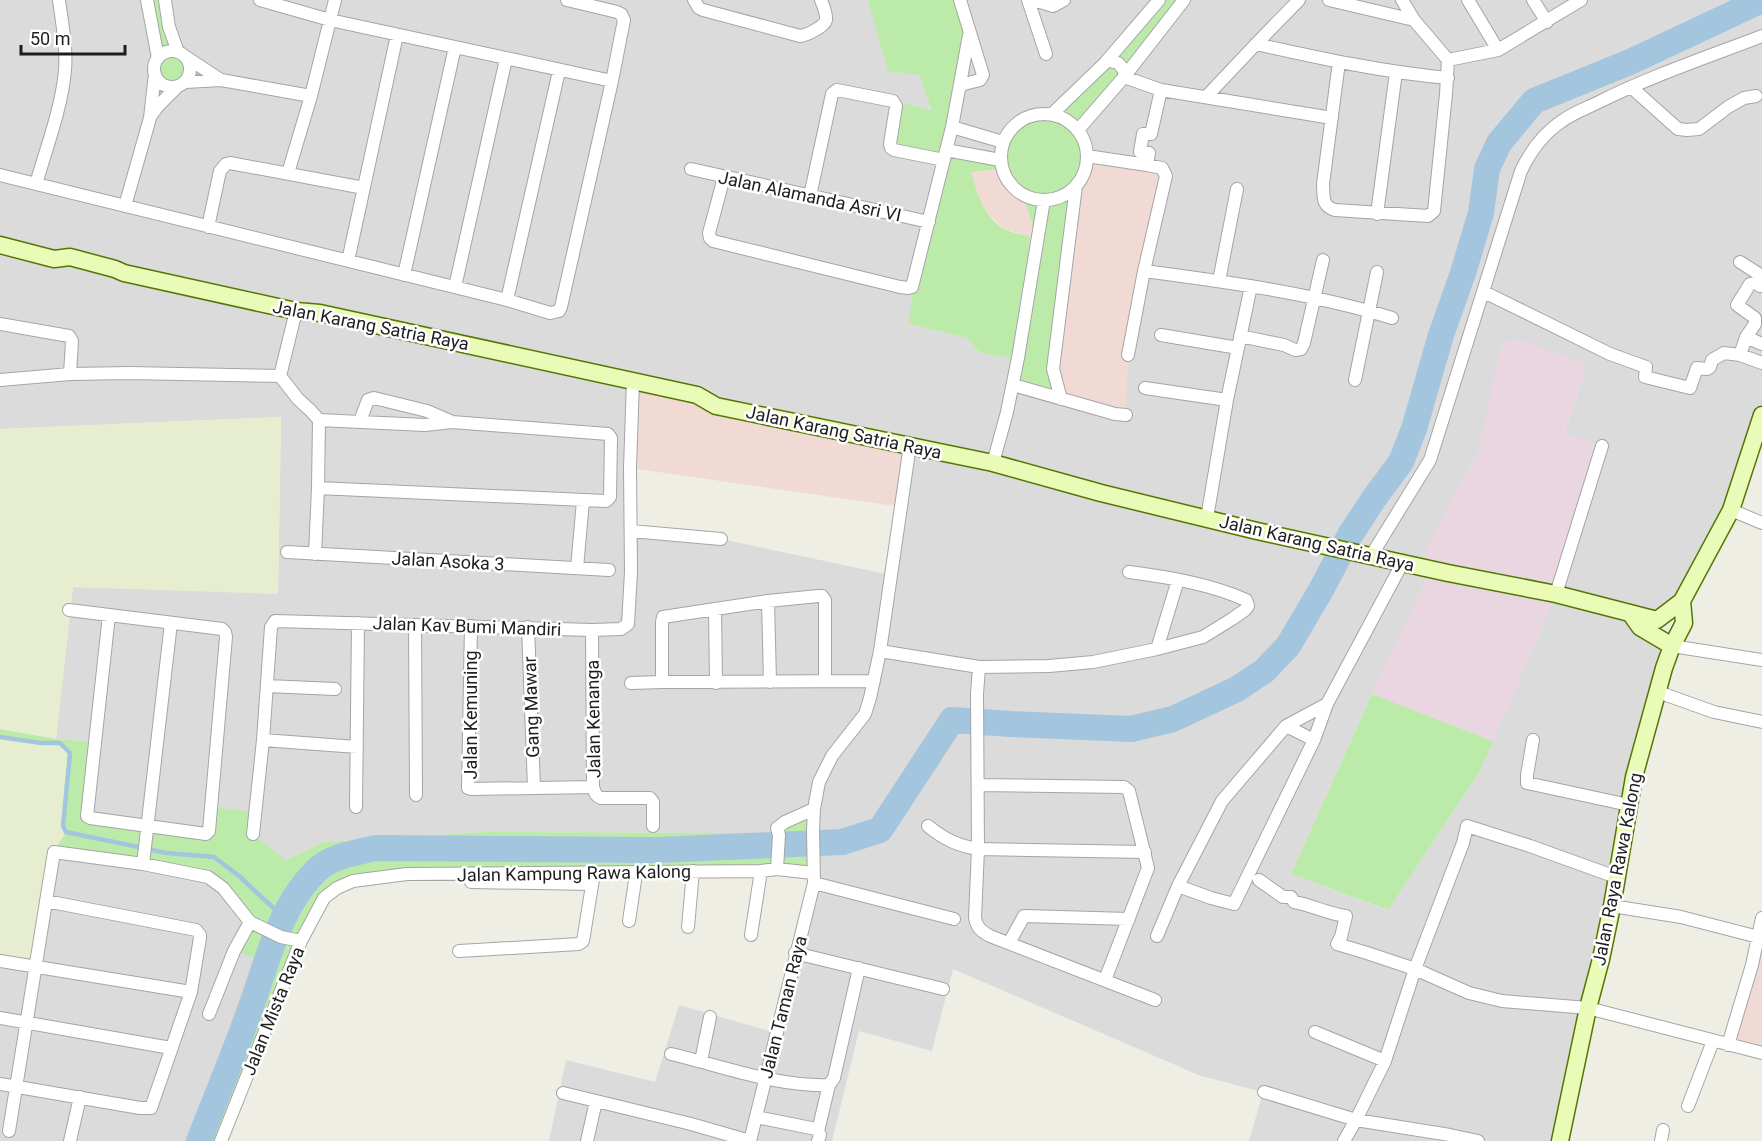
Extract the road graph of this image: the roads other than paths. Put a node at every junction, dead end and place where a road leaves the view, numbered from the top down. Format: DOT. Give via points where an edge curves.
graph roads {
  1 [pos="59,0"];
  2 [pos="147,0"];
  3 [pos="165,0"];
  4 [pos="260,0"];
  5 [pos="335,0"];
  6 [pos="567,0"];
  7 [pos="694,0"];
  8 [pos="821,0"];
  9 [pos="960,0"];
  10 [pos="1028,0"];
  11 [pos="1034,0"];
  12 [pos="1064,0"];
  13 [pos="1159,0"];
  14 [pos="1184,0"];
  15 [pos="1299,0"];
  16 [pos="1329,0"];
  17 [pos="1402,0"];
  18 [pos="1468,0"];
  19 [pos="1533,0"];
  20 [pos="1581,0"];
  21 [pos="330,20"];
  22 [pos="1414,20"];
  23 [pos="1547,22"];
  24 [pos="397,35"];
  25 [pos="969,35"];
  26 [pos="1762,36"];
  27 [pos="1256,44"];
  28 [pos="456,47"];
  29 [pos="1498,50"];
  30 [pos="1115,51"];
  31 [pos="182,54"];
  32 [pos="1046,54"];
  33 [pos="158,58"];
  34 [pos="506,59"];
  35 [pos="1448,60"];
  36 [pos="1339,62"];
  37 [pos="1105,63"];
  38 [pos="1132,65"];
  39 [pos="559,70"];
  40 [pos="1396,72"];
  41 [pos="155,74"];
  42 [pos="1124,76"];
  43 [pos="1448,78"];
  44 [pos="221,80"];
  45 [pos="612,81"];
  46 [pos="181,84"];
  47 [pos="960,86"];
  48 [pos="1631,87"];
  49 [pos="1161,90"];
  50 [pos="311,96"];
  51 [pos="1756,96"];
  52 [pos="1206,97"];
  53 [pos="1052,114"];
  54 [pos="150,118"];
  55 [pos="1332,118"];
  56 [pos="952,127"];
  57 [pos="1078,130"];
  58 [pos="1003,142"];
  59 [pos="945,155"];
  60 [pos="1087,156"];
  61 [pos="1000,160"];
  62 [pos="1147,165"];
  63 [pos="690,169"];
  64 [pos="288,173"];
  65 [pos="0,176"];
  66 [pos="724,177"];
  67 [pos="36,184"];
  68 [pos="1076,186"];
  69 [pos="364,188"];
  70 [pos="1237,189"];
  71 [pos="810,196"];
  72 [pos="1044,200"];
  73 [pos="124,206"];
  74 [pos="1377,213"];
  75 [pos="928,222"];
  76 [pos="208,226"];
  77 [pos="0,245"];
  78 [pos="1323,260"];
  79 [pos="348,261"];
  80 [pos="1740,262"];
  81 [pos="1144,271"];
  82 [pos="1377,272"];
  83 [pos="404,274"];
  84 [pos="1762,276"];
  85 [pos="1219,281"];
  86 [pos="1762,284"];
  87 [pos="1251,286"];
  88 [pos="455,287"];
  89 [pos="1484,292"];
  90 [pos="1314,298"];
  91 [pos="507,300"];
  92 [pos="296,311"];
  93 [pos="1370,311"];
  94 [pos="1392,318"];
  95 [pos="0,324"];
  96 [pos="1161,335"];
  97 [pos="1746,337"];
  98 [pos="1239,342"];
  99 [pos="1762,344"];
  100 [pos="1128,355"];
  101 [pos="1740,355"];
  102 [pos="1762,363"];
  103 [pos="70,375"];
  104 [pos="280,376"];
  105 [pos="0,380"];
  106 [pos="1355,380"];
  107 [pos="633,381"];
  108 [pos="1013,385"];
  109 [pos="1145,388"];
  110 [pos="1061,399"];
  111 [pos="1227,400"];
  112 [pos="1762,415"];
  113 [pos="1126,416"];
  114 [pos="319,420"];
  115 [pos="360,421"];
  116 [pos="452,422"];
  117 [pos="910,445"];
  118 [pos="1757,445"];
  119 [pos="1602,446"];
  120 [pos="993,463"];
  121 [pos="318,488"];
  122 [pos="583,501"];
  123 [pos="1731,510"];
  124 [pos="1207,518"];
  125 [pos="1762,523"];
  126 [pos="631,531"];
  127 [pos="721,539"];
  128 [pos="287,552"];
  129 [pos="315,554"];
  130 [pos="1371,556"];
  131 [pos="1403,562"];
  132 [pos="577,568"];
  133 [pos="609,570"];
  134 [pos="1129,572"];
  135 [pos="1178,580"];
  136 [pos="1556,594"];
  137 [pos="768,601"];
  138 [pos="1682,601"];
  139 [pos="715,609"];
  140 [pos="69,610"];
  141 [pos="1629,613"];
  142 [pos="110,615"];
  143 [pos="171,623"];
  144 [pos="358,623"];
  145 [pos="415,625"];
  146 [pos="471,626"];
  147 [pos="528,627"];
  148 [pos="592,630"];
  149 [pos="1672,646"];
  150 [pos="1157,649"];
  151 [pos="880,651"];
  152 [pos="1762,660"];
  153 [pos="979,668"];
  154 [pos="825,681"];
  155 [pos="874,681"];
  156 [pos="662,682"];
  157 [pos="716,682"];
  158 [pos="770,682"];
  159 [pos="631,683"];
  160 [pos="267,686"];
  161 [pos="335,689"];
  162 [pos="1658,692"];
  163 [pos="1327,704"];
  164 [pos="1762,722"];
  165 [pos="1286,726"];
  166 [pos="263,740"];
  167 [pos="1314,740"];
  168 [pos="1533,740"];
  169 [pos="357,747"];
  170 [pos="978,785"];
  171 [pos="593,787"];
  172 [pos="534,788"];
  173 [pos="416,795"];
  174 [pos="1629,805"];
  175 [pos="356,807"];
  176 [pos="814,809"];
  177 [pos="653,826"];
  178 [pos="928,826"];
  179 [pos="146,829"];
  180 [pos="253,834"];
  181 [pos="978,849"];
  182 [pos="1145,852"];
  183 [pos="143,864"];
  184 [pos="777,869"];
  185 [pos="693,872"];
  186 [pos="761,872"];
  187 [pos="636,873"];
  188 [pos="1616,877"];
  189 [pos="593,878"];
  190 [pos="813,878"];
  191 [pos="1259,880"];
  192 [pos="412,882"];
  193 [pos="1178,886"];
  194 [pos="337,888"];
  195 [pos="46,901"];
  196 [pos="1612,906"];
  197 [pos="1762,918"];
  198 [pos="954,919"];
  199 [pos="1129,919"];
  200 [pos="629,921"];
  201 [pos="256,925"];
  202 [pos="688,927"];
  203 [pos="751,935"];
  204 [pos="1157,936"];
  205 [pos="1760,938"];
  206 [pos="301,941"];
  207 [pos="1009,943"];
  208 [pos="459,951"];
  209 [pos="795,953"];
  210 [pos="0,961"];
  211 [pos="35,966"];
  212 [pos="858,968"];
  213 [pos="1415,969"];
  214 [pos="1105,980"];
  215 [pos="943,989"];
  216 [pos="191,992"];
  217 [pos="1155,1000"];
  218 [pos="1588,1008"];
  219 [pos="208,1014"];
  220 [pos="710,1017"];
  221 [pos="0,1018"];
  222 [pos="26,1023"];
  223 [pos="1315,1032"];
  224 [pos="1713,1041"];
  225 [pos="1728,1045"];
  226 [pos="171,1048"];
  227 [pos="1762,1053"];
  228 [pos="671,1054"];
  229 [pos="701,1061"];
  230 [pos="1385,1061"];
  231 [pos="765,1078"];
  232 [pos="0,1084"];
  233 [pos="829,1085"];
  234 [pos="16,1087"];
  235 [pos="1264,1092"];
  236 [pos="563,1093"];
  237 [pos="80,1097"];
  238 [pos="596,1101"];
  239 [pos="1688,1106"];
  240 [pos="756,1117"];
  241 [pos="1356,1120"];
  242 [pos="9,1131"];
  243 [pos="818,1136"];
  244 [pos="70,1141"];
  245 [pos="221,1141"];
  246 [pos="587,1141"];
  247 [pos="750,1141"];
  248 [pos="1344,1141"];
  249 [pos="1478,1141"];
  250 [pos="1560,1141"];
  1 -- 67 [label="street" via="65,70"];
  2 -- 33 [label="street"];
  3 -- 31 [label="street" via="169,27"];
  4 -- 21 [label="street"];
  5 -- 21 [label="street"];
  6 -- 45 [label="street" via="617,12 623,17"];
  7 -- 8 [label="street" via="703,10 800,36 824,23"];
  9 -- 25 [label="street"];
  10 -- 32 [label="street"];
  11 -- 12 [label="street" via="1053,6"];
  13 -- 30 [label="street"];
  14 -- 38 [label="street"];
  15 -- 27 [label="street"];
  16 -- 22 [label="street"];
  17 -- 22 [label="street"];
  18 -- 29 [label="street"];
  19 -- 23 [label="street"];
  20 -- 23 [label="street"];
  21 -- 24 [label="street"];
  21 -- 50 [label="street"];
  22 -- 35 [label="street"];
  23 -- 29 [label="street"];
  24 -- 28 [label="street"];
  24 -- 69 [label="street"];
  25 -- 47 [label="street"];
  25 -- 47 [label="street" via="982,77"];
  26 -- 48 [label="street"];
  27 -- 36 [label="street"];
  27 -- 52 [label="street"];
  28 -- 34 [label="street"];
  28 -- 83 [label="street"];
  29 -- 35 [label="street"];
  30 -- 37 [label="street"];
  30 -- 38 [label="street" via="1120,62"];
  31 -- 33 [label="street" via="167,52"];
  31 -- 44 [label="street"];
  31 -- 46 [label="street" via="190,65 190,74"];
  33 -- 41 [label="street"];
  34 -- 39 [label="street"];
  34 -- 88 [label="street"];
  35 -- 43 [label="street"];
  36 -- 40 [label="street"];
  36 -- 55 [label="street"];
  37 -- 42 [label="street" via="1118,63"];
  37 -- 53 [label="street"];
  38 -- 42 [label="street"];
  39 -- 45 [label="street"];
  39 -- 91 [label="street"];
  40 -- 43 [label="street"];
  40 -- 74 [label="street"];
  41 -- 46 [label="street" via="167,86"];
  41 -- 54 [label="street"];
  42 -- 49 [label="street"];
  42 -- 57 [label="street"];
  43 -- 74 [label="street" via="1434,211 1424,216"];
  44 -- 46 [label="street"];
  44 -- 50 [label="street"];
  45 -- 91 [label="street" via="561,307 550,313"];
  46 -- 54 [label="street"];
  47 -- 56 [label="street"];
  48 -- 51 [label="street" via="1678,129 1687,130 1699,129 1728,107"];
  48 -- 89 [label="street" via="1562,121 1527,158"];
  49 -- 52 [label="street"];
  49 -- 62 [label="street" via="1151,134 1143,134 1140,152 1149,153"];
  50 -- 64 [label="street"];
  52 -- 55 [label="street"];
  53 -- 57 [label="street"];
  53 -- 58 [label="street" via="1024,118 1012,127"];
  54 -- 73 [label="street"];
  55 -- 74 [label="street" via="1324,203 1335,210"];
  56 -- 58 [label="street"];
  56 -- 59 [label="street"];
  57 -- 60 [label="street"];
  58 -- 61 [label="street"];
  59 -- 61 [label="street"];
  59 -- 71 [label="street" via="894,150 890,144 896,106 893,101 837,90 832,94"];
  59 -- 75 [label="street"];
  60 -- 62 [label="street"];
  60 -- 68 [label="street" via="1083,176"];
  61 -- 72 [label="street" via="1011,185 1023,195"];
  62 -- 81 [label="street" via="1162,168 1166,181"];
  63 -- 66 [label="street, Jalan Alamanda Asri VI"];
  64 -- 69 [label="street"];
  64 -- 76 [label="street" via="226,164 220,171"];
  65 -- 67 [label="street"];
  66 -- 71 [label="street, Jalan Alamanda Asri VI"];
  66 -- 75 [label="street" via="709,233 713,241 900,287 914,284"];
  67 -- 73 [label="street"];
  68 -- 72 [label="street" via="1063,195"];
  68 -- 110 [label="street" via="1053,369"];
  69 -- 79 [label="street"];
  70 -- 85 [label="street"];
  71 -- 75 [label="street, Jalan Alamanda Asri VI"];
  72 -- 108 [label="street"];
  73 -- 76 [label="street"];
  76 -- 79 [label="street"];
  77 -- 92 [label="street, Jalan Karang Satria Raya" via="54,259 70,257 124,273"];
  78 -- 90 [label="street"];
  79 -- 83 [label="street"];
  80 -- 84 [label="street"];
  81 -- 85 [label="street"];
  81 -- 100 [label="street"];
  82 -- 93 [label="street"];
  83 -- 88 [label="street"];
  85 -- 87 [label="street"];
  86 -- 97 [label="street" via="1750,284 1737,305 1755,318"];
  87 -- 90 [label="street"];
  87 -- 98 [label="street"];
  88 -- 91 [label="street"];
  89 -- 101 [label="street" via="1610,354 1646,367 1645,377 1657,381 1690,388 1697,368 1707,369 1712,360 1725,353"];
  89 -- 130 [label="street" via="1430,460"];
  90 -- 93 [label="street"];
  90 -- 98 [label="street" via="1299,351 1284,345"];
  92 -- 104 [label="street"];
  92 -- 107 [label="street, Jalan Karang Satria Raya" via="400,329"];
  93 -- 94 [label="street"];
  93 -- 106 [label="street"];
  95 -- 103 [label="street" via="69,336"];
  96 -- 98 [label="street"];
  97 -- 99 [label="street"];
  97 -- 101 [label="street"];
  98 -- 111 [label="street"];
  101 -- 102 [label="street"];
  103 -- 104 [label="street"];
  103 -- 105 [label="street"];
  104 -- 114 [label="street"];
  107 -- 117 [label="street, Jalan Karang Satria Raya" via="697,395 716,406"];
  107 -- 126 [label="street, Jalan Kav Bumi Mandiri"];
  108 -- 110 [label="street"];
  108 -- 120 [label="street"];
  109 -- 111 [label="street"];
  110 -- 113 [label="street"];
  111 -- 124 [label="street"];
  112 -- 118 [label="street"];
  114 -- 115 [label="street"];
  114 -- 121 [label="street"];
  115 -- 116 [label="street" via="425,425"];
  115 -- 116 [label="street" via="366,403 374,398 427,411"];
  116 -- 122 [label="street" via="609,435 609,499"];
  117 -- 120 [label="street, Jalan Karang Satria Raya"];
  117 -- 151 [label="street"];
  118 -- 123 [label="street"];
  119 -- 136 [label="street"];
  120 -- 124 [label="street, Jalan Karang Satria Raya"];
  121 -- 122 [label="street"];
  121 -- 129 [label="street"];
  122 -- 132 [label="street"];
  123 -- 125 [label="street"];
  123 -- 138 [label="street"];
  124 -- 130 [label="street, Jalan Karang Satria Raya"];
  126 -- 127 [label="street"];
  126 -- 148 [label="street, Jalan Kav Bumi Mandiri" via="628,624 621,630"];
  128 -- 129 [label="street, Jalan Asoka 3"];
  129 -- 132 [label="street, Jalan Asoka 3"];
  130 -- 131 [label="street, Jalan Karang Satria Raya"];
  131 -- 136 [label="street, Jalan Karang Satria Raya"];
  131 -- 163 [label="street"];
  132 -- 133 [label="street, Jalan Asoka 3"];
  134 -- 135 [label="street"];
  135 -- 150 [label="street"];
  135 -- 150 [label="street" via="1238,597 1246,600 1248,606 1203,637"];
  136 -- 141 [label="street, Jalan Karang Satria Raya"];
  137 -- 139 [label="street"];
  137 -- 154 [label="street" via="824,598"];
  137 -- 158 [label="street"];
  138 -- 141 [label="street, Jalan Karang Satria Raya" via="1657,620"];
  138 -- 149 [label="street, Jalan Raya Rawa Kalong" via="1684,623"];
  139 -- 156 [label="street" via="663,617"];
  139 -- 157 [label="street"];
  140 -- 142 [label="street"];
  141 -- 149 [label="street" via="1640,627"];
  142 -- 143 [label="street"];
  142 -- 179 [label="street" via="87,816"];
  143 -- 179 [label="street"];
  143 -- 179 [label="street" via="222,630 226,634 209,831 204,835"];
  144 -- 145 [label="street, Jalan Kav Bumi Mandiri"];
  144 -- 160 [label="street, Jalan Kav Bumi Mandiri" via="273,623"];
  144 -- 169 [label="street"];
  145 -- 146 [label="street, Jalan Kav Bumi Mandiri"];
  145 -- 173 [label="street"];
  146 -- 147 [label="street, Jalan Kav Bumi Mandiri"];
  146 -- 172 [label="street, Jalan Kemuning" via="468,788"];
  147 -- 148 [label="street, Jalan Kav Bumi Mandiri"];
  147 -- 172 [label="street, Gang Mawar"];
  148 -- 171 [label="street, Jalan Kenanga"];
  149 -- 152 [label="street"];
  149 -- 162 [label="street, Jalan Raya Rawa Kalong"];
  150 -- 153 [label="street" via="1093,662"];
  151 -- 153 [label="street"];
  151 -- 155 [label="street"];
  153 -- 170 [label="street"];
  154 -- 155 [label="street"];
  154 -- 158 [label="street"];
  155 -- 176 [label="street" via="865,714 826,766"];
  156 -- 157 [label="street"];
  156 -- 159 [label="street"];
  157 -- 158 [label="street"];
  160 -- 161 [label="street"];
  160 -- 166 [label="street, Jalan Kav Bumi Mandiri"];
  162 -- 164 [label="street" via="1714,712"];
  162 -- 174 [label="street, Jalan Raya Rawa Kalong"];
  163 -- 165 [label="street"];
  163 -- 167 [label="street"];
  165 -- 167 [label="street"];
  165 -- 193 [label="street" via="1222,801"];
  166 -- 169 [label="street"];
  166 -- 180 [label="street, Jalan Kav Bumi Mandiri"];
  167 -- 193 [label="street" via="1234,904"];
  168 -- 174 [label="street" via="1527,783"];
  169 -- 175 [label="street"];
  170 -- 181 [label="street"];
  170 -- 182 [label="street" via="1125,788"];
  171 -- 172 [label="street, Jalan Kemuning"];
  171 -- 177 [label="street, Jalan Kenanga" via="601,798 650,798"];
  174 -- 188 [label="street, Jalan Raya Rawa Kalong"];
  176 -- 184 [label="street" via="777,828"];
  176 -- 190 [label="street, Jalan Taman Raya"];
  178 -- 181 [label="street" via="946,840"];
  179 -- 183 [label="street"];
  181 -- 182 [label="street"];
  181 -- 207 [label="street" via="977,925 990,936"];
  182 -- 199 [label="street" via="1148,873"];
  183 -- 195 [label="street" via="54,852"];
  183 -- 201 [label="street" via="208,877"];
  184 -- 186 [label="street, Jalan Kampung Rawa Kalong"];
  184 -- 190 [label="street, Jalan Kampung Rawa Kalong"];
  185 -- 186 [label="street, Jalan Kampung Rawa Kalong"];
  185 -- 187 [label="street, Jalan Kampung Rawa Kalong"];
  185 -- 202 [label="street"];
  186 -- 203 [label="street"];
  187 -- 189 [label="street, Jalan Kampung Rawa Kalong"];
  187 -- 200 [label="street"];
  188 -- 196 [label="street, Jalan Raya Rawa Kalong"];
  188 -- 213 [label="street" via="1467,826"];
  189 -- 192 [label="street"];
  189 -- 194 [label="street, Jalan Kampung Rawa Kalong" via="407,874 353,881"];
  189 -- 208 [label="street" via="585,937 579,944"];
  190 -- 198 [label="street, Jalan Kampung Rawa Kalong"];
  190 -- 209 [label="street, Jalan Taman Raya"];
  191 -- 213 [label="street" via="1294,902 1346,916 1337,944"];
  193 -- 204 [label="street"];
  194 -- 206 [label="street, Jalan Mista Raya" via="324,898"];
  195 -- 211 [label="street"];
  195 -- 216 [label="street" via="195,930 200,938"];
  196 -- 205 [label="street" via="1681,917"];
  196 -- 218 [label="street, Jalan Raya Rawa Kalong"];
  197 -- 205 [label="street"];
  199 -- 207 [label="street" via="1024,916"];
  199 -- 214 [label="street"];
  201 -- 206 [label="street"];
  201 -- 219 [label="street" via="234,951"];
  205 -- 225 [label="street"];
  206 -- 245 [label="street, Jalan Mista Raya"];
  207 -- 214 [label="street"];
  209 -- 212 [label="street"];
  209 -- 231 [label="street, Jalan Taman Raya"];
  210 -- 211 [label="street"];
  211 -- 216 [label="street"];
  211 -- 222 [label="street"];
  212 -- 215 [label="street"];
  212 -- 233 [label="street" via="834,1078"];
  213 -- 218 [label="street" via="1469,993 1502,1001"];
  213 -- 230 [label="street"];
  214 -- 217 [label="street"];
  216 -- 226 [label="street"];
  218 -- 224 [label="street"];
  218 -- 250 [label="street, Jalan Raya Rawa Kalong"];
  220 -- 229 [label="street"];
  221 -- 222 [label="street"];
  222 -- 226 [label="street"];
  222 -- 234 [label="street"];
  223 -- 230 [label="street"];
  224 -- 225 [label="street"];
  224 -- 239 [label="street"];
  225 -- 227 [label="street"];
  226 -- 237 [label="street" via="151,1108"];
  228 -- 229 [label="street"];
  229 -- 231 [label="street"];
  230 -- 241 [label="street"];
  231 -- 233 [label="street"];
  231 -- 240 [label="street, Jalan Taman Raya"];
  232 -- 234 [label="street"];
  233 -- 243 [label="street"];
  234 -- 237 [label="street"];
  234 -- 242 [label="street"];
  235 -- 241 [label="street"];
  236 -- 238 [label="street"];
  237 -- 244 [label="street"];
  238 -- 246 [label="street"];
  238 -- 247 [label="street"];
  240 -- 243 [label="street" via="816,1129"];
  240 -- 247 [label="street, Jalan Taman Raya"];
  241 -- 248 [label="street"];
  241 -- 249 [label="street"];
}
